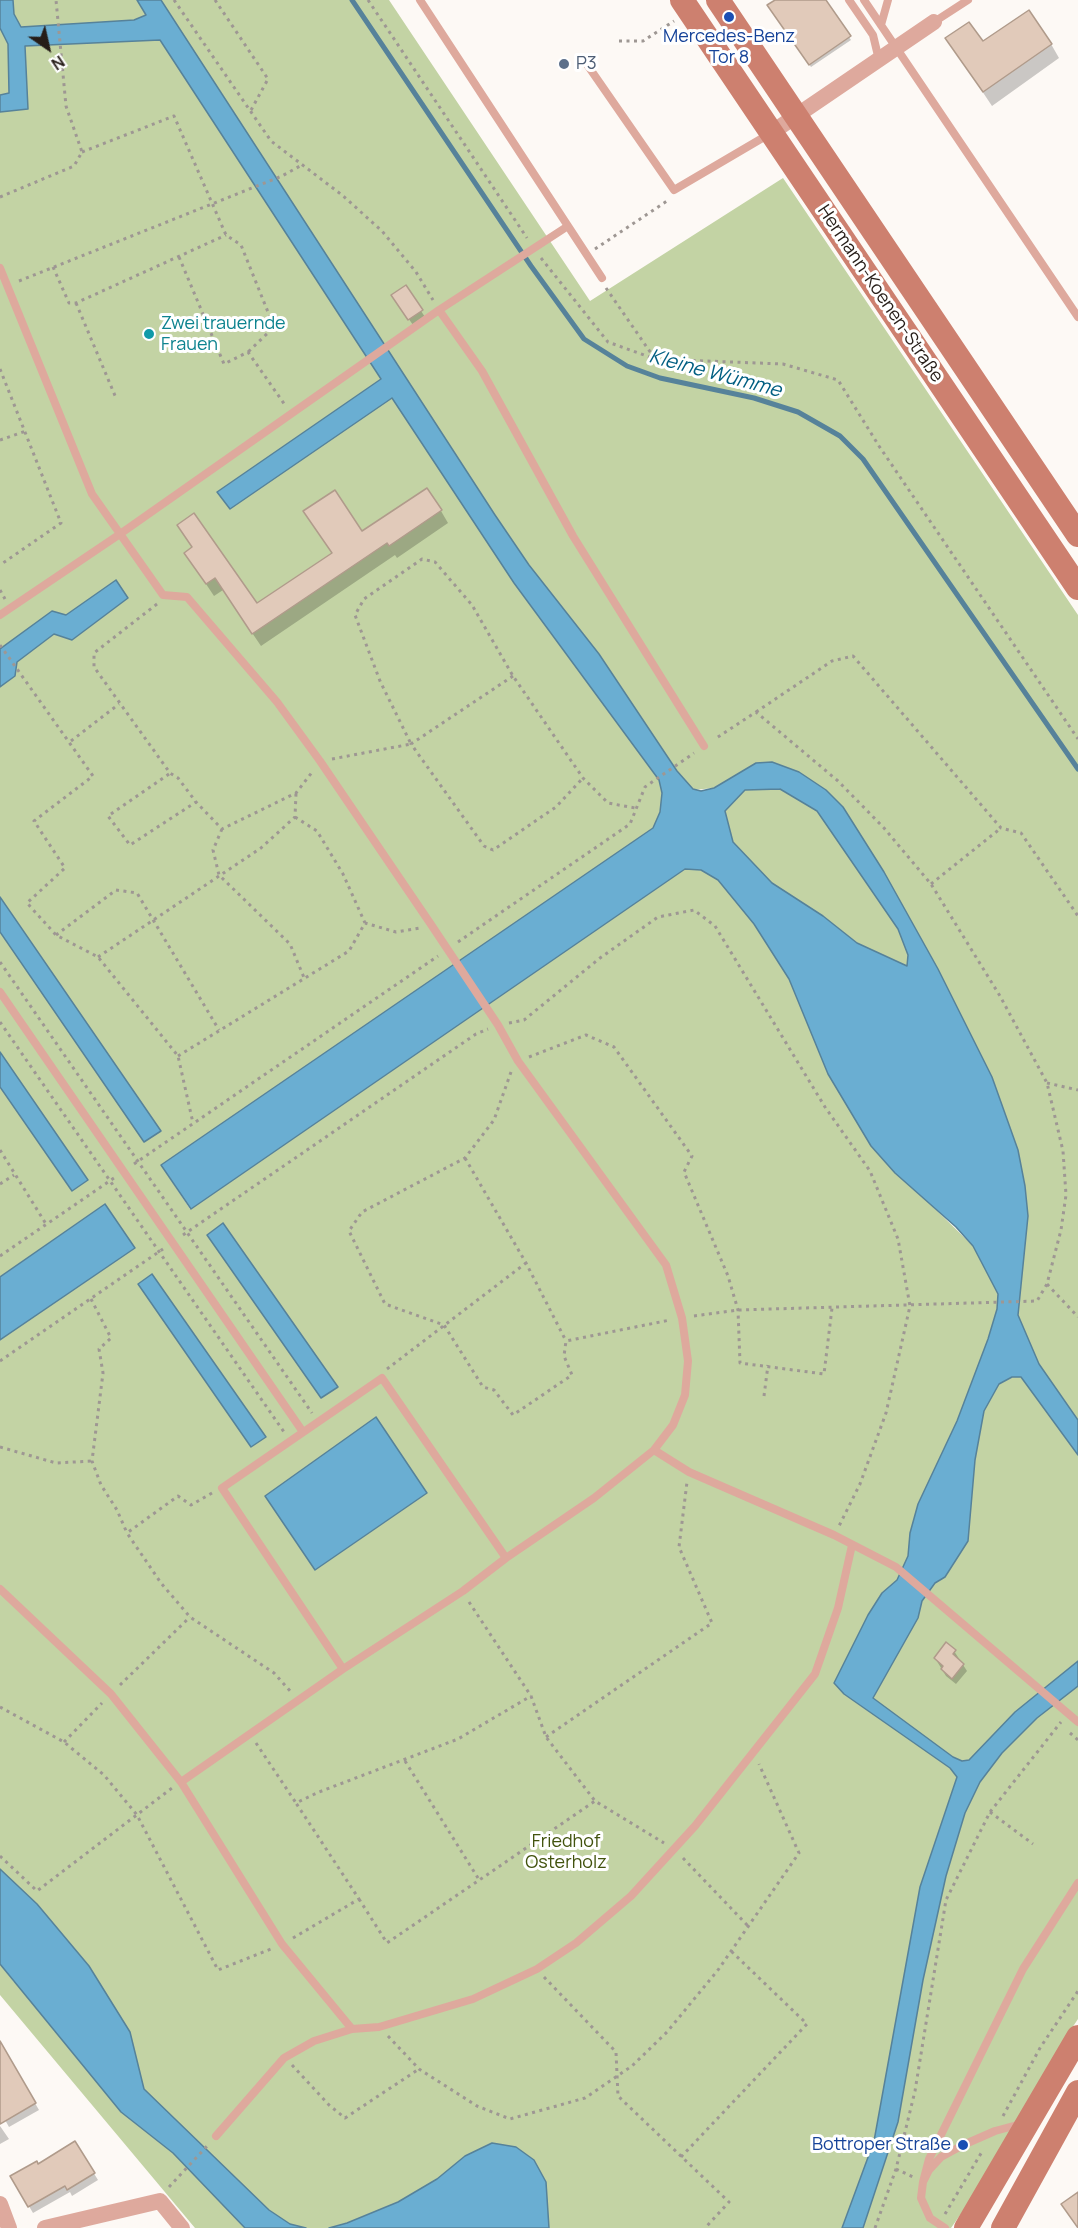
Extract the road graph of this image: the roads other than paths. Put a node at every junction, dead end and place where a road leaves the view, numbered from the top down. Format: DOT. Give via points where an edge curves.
graph roads {
  1 [pos="420,0"];
  2 [pos="718,0"];
  3 [pos="849,0"];
  4 [pos="864,0"];
  5 [pos="888,0"];
  6 [pos="968,0"];
  7 [pos="685,5"];
  8 [pos="934,22"];
  9 [pos="881,25"];
  10 [pos="895,49"];
  11 [pos="879,60"];
  12 [pos="586,63"];
  13 [pos="796,117"];
  14 [pos="771,133"];
  15 [pos="568,226"];
  16 [pos="0,268"];
  17 [pos="602,278"];
  18 [pos="439,310"];
  19 [pos="1078,317"];
  20 [pos="120,534"];
  21 [pos="1078,535"];
  22 [pos="1078,588"];
  23 [pos="0,615"];
  24 [pos="704,746"];
  25 [pos="0,992"];
  26 [pos="303,1431"];
  27 [pos="654,1450"];
  28 [pos="852,1545"];
  29 [pos="506,1558"];
  30 [pos="0,1589"];
  31 [pos="342,1669"];
  32 [pos="1078,1722"];
  33 [pos="181,1782"];
  34 [pos="1078,1883"];
  35 [pos="352,2029"];
  36 [pos="1078,2037"];
  37 [pos="1078,2092"];
  38 [pos="1030,2122"];
  39 [pos="216,2136"];
  40 [pos="923,2182"];
  41 [pos="0,2204"];
  42 [pos="942,2226"];
  43 [pos="9,2228"];
  44 [pos="45,2228"];
  45 [pos="182,2228"];
  46 [pos="966,2228"];
  47 [pos="1003,2228"];
  1 -- 15 [label="lane"];
  2 -- 13 [label="main road, Hermann-Koenen-Straße"];
  3 -- 11 [label="lane" via="873,35"];
  4 -- 9 [label="lane"];
  5 -- 9 [label="lane"];
  6 -- 8 [label="lane"];
  7 -- 14 [label="main road, Hermann-Koenen-Straße"];
  8 -- 10 [label="street"];
  9 -- 10 [label="lane"];
  10 -- 11 [label="street"];
  10 -- 19 [label="lane"];
  11 -- 13 [label="street"];
  12 -- 14 [label="lane" via="674,190"];
  13 -- 14 [label="street"];
  13 -- 21 [label="main road, Hermann-Koenen-Straße"];
  14 -- 22 [label="main road, Hermann-Koenen-Straße"];
  15 -- 17 [label="lane"];
  15 -- 18 [label="lane"];
  16 -- 20 [label="lane" via="92,494"];
  18 -- 20 [label="lane"];
  18 -- 24 [label="lane" via="482,371 573,537"];
  20 -- 23 [label="lane"];
  20 -- 27 [label="lane" via="163,595 187,597 277,702 490,1012 518,1061 666,1265 682,1318 688,1361 685,1395 673,1425"];
  25 -- 26 [label="lane"];
  26 -- 29 [label="lane" via="382,1378"];
  26 -- 31 [label="lane" via="222,1488"];
  27 -- 28 [label="lane" via="689,1472"];
  27 -- 29 [label="lane" via="594,1498"];
  28 -- 32 [label="lane" via="896,1567"];
  28 -- 35 [label="lane" via="838,1608 815,1674 754,1754 631,1896 537,1969 473,1998 380,2027"];
  29 -- 31 [label="lane"];
  30 -- 33 [label="lane" via="111,1694"];
  31 -- 33 [label="lane"];
  33 -- 35 [label="lane" via="282,1944"];
  34 -- 40 [label="lane" via="1023,1969 929,2159"];
  35 -- 39 [label="lane" via="314,2041 284,2058"];
  36 -- 38 [label="main road"];
  37 -- 47 [label="main road"];
  38 -- 40 [label="lane" via="995,2131 941,2157"];
  38 -- 46 [label="main road"];
  40 -- 42 [label="lane" via="921,2198 930,2218"];
  41 -- 43 [label="street"];
  44 -- 45 [label="street" via="119,2216 160,2201"];
}
